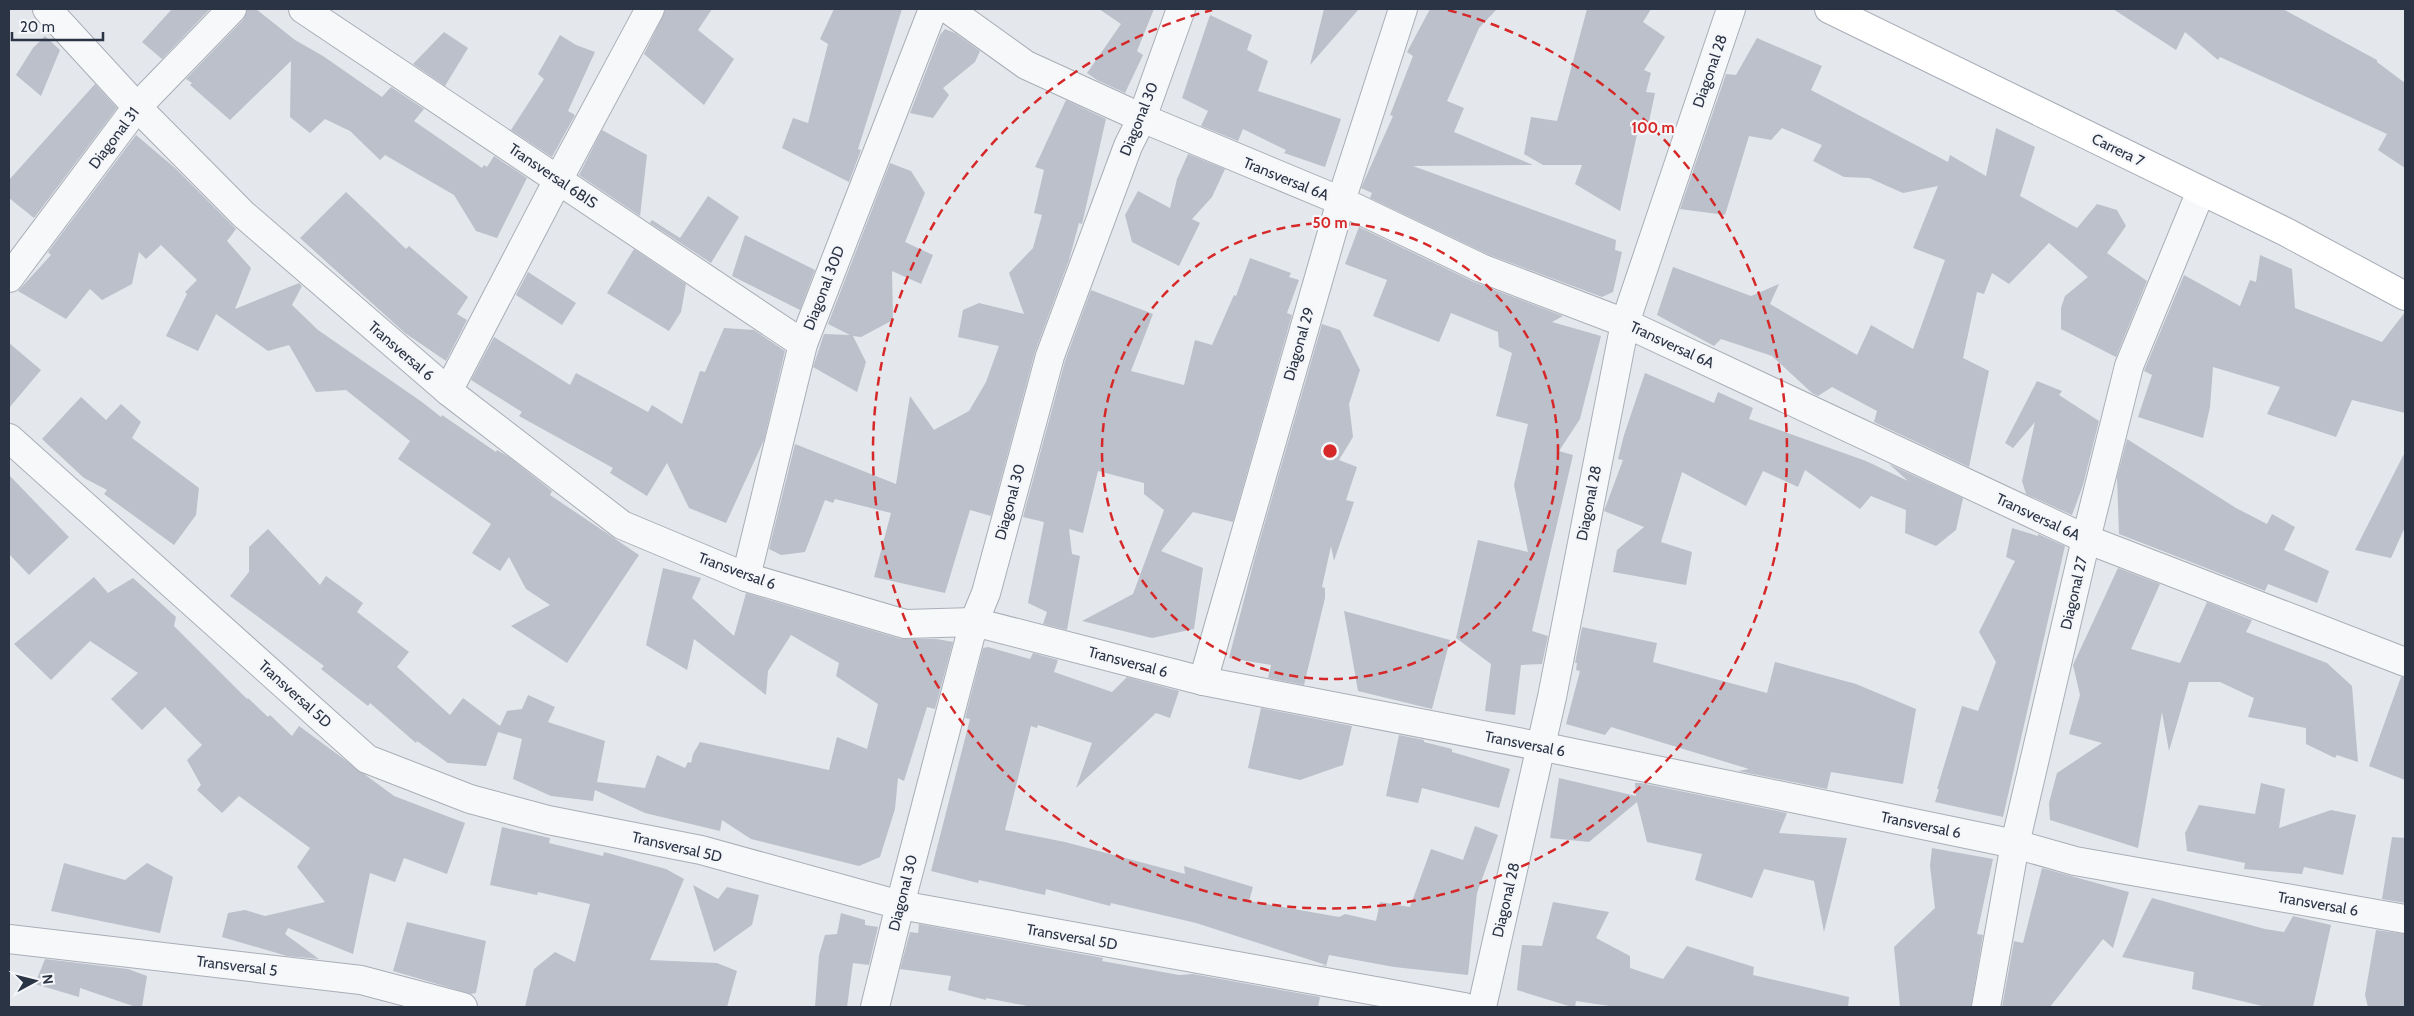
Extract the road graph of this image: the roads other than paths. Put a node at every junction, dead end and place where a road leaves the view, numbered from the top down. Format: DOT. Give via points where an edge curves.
graph roads {
  1 [pos="47,9"];
  2 [pos="232,9"];
  3 [pos="304,9"];
  4 [pos="650,9"];
  5 [pos="933,9"];
  6 [pos="948,9"];
  7 [pos="1181,9"];
  8 [pos="1403,9"];
  9 [pos="1730,9"];
  10 [pos="1829,9"];
  11 [pos="136,107"];
  12 [pos="1142,118"];
  13 [pos="558,180"];
  14 [pos="2201,190"];
  15 [pos="1341,201"];
  16 [pos="9,278"];
  17 [pos="2405,296"];
  18 [pos="1625,323"];
  19 [pos="803,344"];
  20 [pos="448,392"];
  21 [pos="9,438"];
  22 [pos="2086,539"];
  23 [pos="746,577"];
  24 [pos="974,622"];
  25 [pos="2405,662"];
  26 [pos="1203,681"];
  27 [pos="1541,747"];
  28 [pos="2015,844"];
  29 [pos="900,905"];
  30 [pos="2405,919"];
  31 [pos="9,941"];
  32 [pos="463,1007"];
  33 [pos="875,1007"];
  34 [pos="1464,1007"];
  35 [pos="1482,1007"];
  36 [pos="1986,1007"];
  1 -- 11 [label="street, Transversal 6"];
  2 -- 11 [label="street, Diagonal 31"];
  3 -- 13 [label="street, Transversal 6BIS"];
  4 -- 13 [label="street"];
  5 -- 19 [label="street, Diagonal 30D"];
  6 -- 12 [label="street, Transversal 6A" via="1026,65"];
  7 -- 12 [label="street, Diagonal 30"];
  8 -- 15 [label="street, Diagonal 29"];
  9 -- 18 [label="street, Diagonal 28"];
  10 -- 14 [label="main road, Carrera 7"];
  11 -- 16 [label="street, Diagonal 31"];
  11 -- 20 [label="street, Transversal 6" via="243,214"];
  12 -- 15 [label="street, Transversal 6A"];
  12 -- 24 [label="street, Diagonal 30" via="1128,146 1050,356 986,593"];
  13 -- 19 [label="street, Transversal 6BIS"];
  13 -- 20 [label="street"];
  14 -- 17 [label="main road, Carrera 7"];
  14 -- 22 [label="street, Diagonal 27" via="2129,366"];
  15 -- 18 [label="street, Transversal 6A" via="1481,268"];
  15 -- 26 [label="street, Diagonal 29"];
  18 -- 22 [label="street, Transversal 6A"];
  18 -- 27 [label="street, Diagonal 28"];
  19 -- 23 [label="street, Diagonal 30D"];
  20 -- 23 [label="street, Transversal 6" via="622,525"];
  21 -- 29 [label="street, Transversal 5D" via="367,758 479,801 548,820 701,850"];
  22 -- 25 [label="street, Transversal 6A"];
  22 -- 28 [label="street, Diagonal 27"];
  23 -- 24 [label="street, Transversal 6" via="905,624"];
  24 -- 26 [label="street, Transversal 6"];
  24 -- 29 [label="street, Diagonal 30"];
  26 -- 27 [label="street, Transversal 6"];
  27 -- 28 [label="street, Transversal 6"];
  27 -- 35 [label="street, Diagonal 28"];
  28 -- 30 [label="street, Transversal 6" via="2075,861"];
  28 -- 36 [label="street, Diagonal 27"];
  29 -- 33 [label="street, Diagonal 30"];
  29 -- 34 [label="street, Transversal 5D"];
  31 -- 32 [label="street, Transversal 5" via="361,980"];
}
